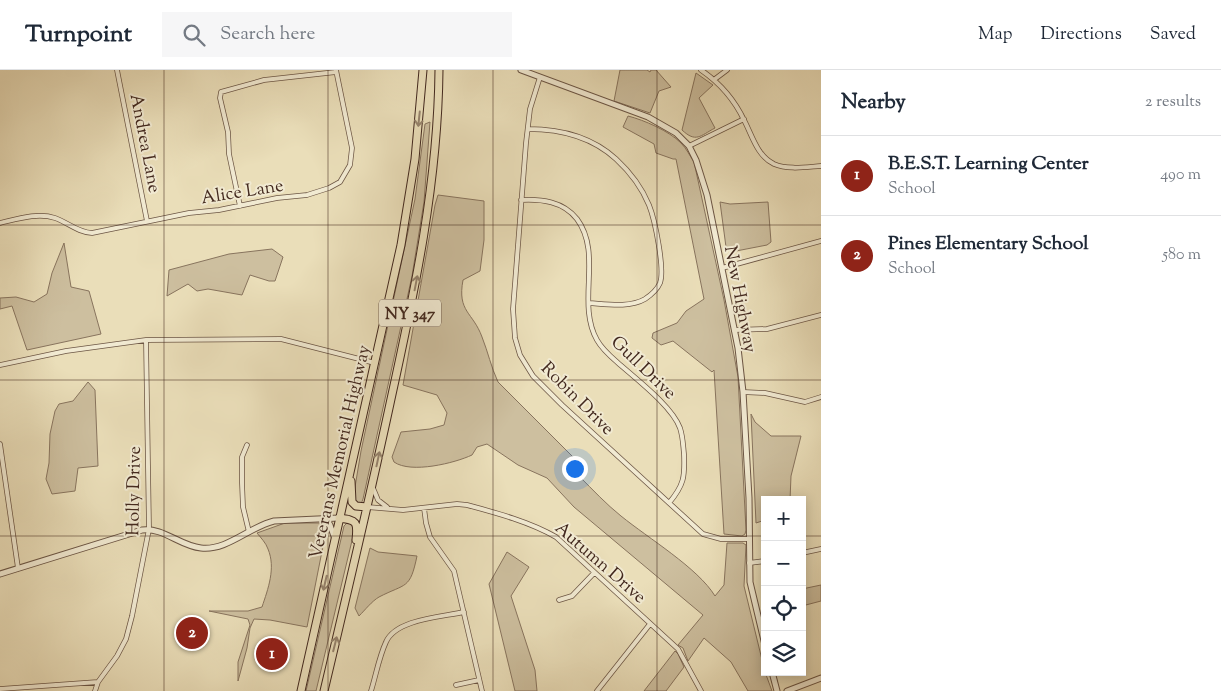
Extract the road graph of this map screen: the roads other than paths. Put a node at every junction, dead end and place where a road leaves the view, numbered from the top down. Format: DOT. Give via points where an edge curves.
graph roads {
  1 [pos="117,70"];
  2 [pos="424,70"];
  3 [pos="439,70"];
  4 [pos="520,70"];
  5 [pos="701,70"];
  6 [pos="727,70"];
  7 [pos="336,71"];
  8 [pos="540,77"];
  9 [pos="715,79"];
  10 [pos="744,119"];
  11 [pos="528,129"];
  12 [pos="689,146"];
  13 [pos="821,166"];
  14 [pos="521,200"];
  15 [pos="240,206"];
  16 [pos="147,221"];
  17 [pos="0,223"];
  18 [pos="821,241"];
  19 [pos="722,268"];
  20 [pos="589,303"];
  21 [pos="821,315"];
  22 [pos="734,330"];
  23 [pos="146,340"];
  24 [pos="375,363"];
  25 [pos="0,365"];
  26 [pos="743,392"];
  27 [pos="821,397"];
  28 [pos="0,444"];
  29 [pos="247,445"];
  30 [pos="351,468"];
  31 [pos="372,486"];
  32 [pos="669,503"];
  33 [pos="367,507"];
  34 [pos="389,508"];
  35 [pos="424,508"];
  36 [pos="324,518"];
  37 [pos="339,518"];
  38 [pos="149,529"];
  39 [pos="249,532"];
  40 [pos="750,539"];
  41 [pos="335,540"];
  42 [pos="821,549"];
  43 [pos="806,552"];
  44 [pos="761,561"];
  45 [pos="749,563"];
  46 [pos="354,564"];
  47 [pos="18,568"];
  48 [pos="594,573"];
  49 [pos="0,574"];
  50 [pos="559,600"];
  51 [pos="464,612"];
  52 [pos="650,624"];
  53 [pos="762,631"];
  54 [pos="773,676"];
  55 [pos="821,678"];
  56 [pos="479,680"];
  57 [pos="98,682"];
  58 [pos="456,685"];
  59 [pos="0,688"];
  60 [pos="95,691"];
  61 [pos="301,691"];
  62 [pos="324,691"];
  63 [pos="371,691"];
  64 [pos="482,691"];
  65 [pos="597,691"];
  66 [pos="701,691"];
  67 [pos="777,691"];
  68 [pos="787,691"];
  1 -- 16 [label="street, Andrea Lane"];
  2 -- 24 [label="highway, Veterans Memorial Highway / NY 347, one-way" via="407,211"];
  31 -- 3 [label="highway, NY 347, one-way" via="424,238 434,168"];
  4 -- 8 [label="street, New Highway"];
  5 -- 9 [label="street"];
  6 -- 9 [label="street"];
  7 -- 15 [label="street, Alice Lane" via="352,148 350,165 340,182 307,195"];
  7 -- 15 [label="street" via="264,80 221,92"];
  8 -- 11 [label="street, Robin Drive" via="530,109"];
  8 -- 12 [label="street, New Highway" via="648,117 676,133"];
  9 -- 10 [label="street"];
  10 -- 12 [label="street"];
  10 -- 13 [label="street" via="758,148 773,164 783,167"];
  11 -- 14 [label="street, Robin Drive"];
  11 -- 20 [label="street" via="563,132 591,142 615,158 633,178 649,205 662,274 656,291 635,303"];
  12 -- 19 [label="street, New Highway" via="707,195"];
  14 -- 20 [label="street, Gull Drive" via="557,204 574,215 580,224 588,243"];
  14 -- 32 [label="street, Robin Drive" via="513,309 520,355 533,376 562,405"];
  15 -- 16 [label="street, Alice Lane"];
  16 -- 17 [label="street, Alice Lane" via="92,232 83,232 48,216"];
  18 -- 19 [label="street"];
  19 -- 22 [label="street, New Highway"];
  20 -- 32 [label="street, Gull Drive" via="590,321 604,351 668,409 680,427 684,480"];
  21 -- 22 [label="street" via="767,329"];
  22 -- 26 [label="street, New Highway"];
  23 -- 24 [label="street" via="281,339"];
  23 -- 25 [label="street" via="66,351"];
  23 -- 38 [label="street, Holly Drive"];
  24 -- 30 [label="highway, Veterans Memorial Highway / NY 347"];
  26 -- 27 [label="street" via="765,393 805,402"];
  26 -- 40 [label="street, New Highway"];
  28 -- 47 [label="street"];
  29 -- 39 [label="street" via="242,457 242,484"];
  30 -- 33 [label="highway" via="352,502 356,506"];
  30 -- 37 [label="highway, Veterans Memorial Highway / NY 347"];
  31 -- 33 [label="highway, NY 347"];
  31 -- 34 [label="street" via="378,500"];
  32 -- 40 [label="street, Robin Drive" via="703,534 721,539"];
  33 -- 34 [label="street, Autumn Drive"];
  33 -- 46 [label="highway, NY 347"];
  34 -- 35 [label="street, Autumn Drive"];
  35 -- 48 [label="street, Autumn Drive" via="456,504 531,524 556,537"];
  35 -- 51 [label="street" via="430,537 454,571"];
  36 -- 37 [label="street"];
  36 -- 39 [label="street" via="274,521"];
  36 -- 41 [label="street"];
  37 -- 41 [label="highway, Veterans Memorial Highway / NY 347"];
  37 -- 46 [label="highway" via="354,521 357,526"];
  38 -- 39 [label="street" via="201,548 212,548"];
  38 -- 47 [label="street"];
  38 -- 57 [label="street, Holly Drive" via="126,639"];
  40 -- 45 [label="street, New Highway"];
  41 -- 61 [label="highway, Veterans Memorial Highway / NY 347, one-way"];
  42 -- 43 [label="street"];
  44 -- 45 [label="street"];
  45 -- 53 [label="street, New Highway"];
  62 -- 46 [label="highway, NY 347, one-way"];
  47 -- 49 [label="street"];
  48 -- 50 [label="street" via="572,596"];
  48 -- 52 [label="street, Autumn Drive"];
  51 -- 56 [label="street"];
  51 -- 63 [label="street" via="398,628 387,640"];
  52 -- 65 [label="street"];
  52 -- 66 [label="street, Autumn Drive" via="678,649"];
  54 -- 67 [label="street"];
  55 -- 68 [label="street"];
  56 -- 58 [label="street"];
  56 -- 64 [label="street"];
  57 -- 59 [label="street"];
  57 -- 60 [label="street, Holly Drive"];
}
